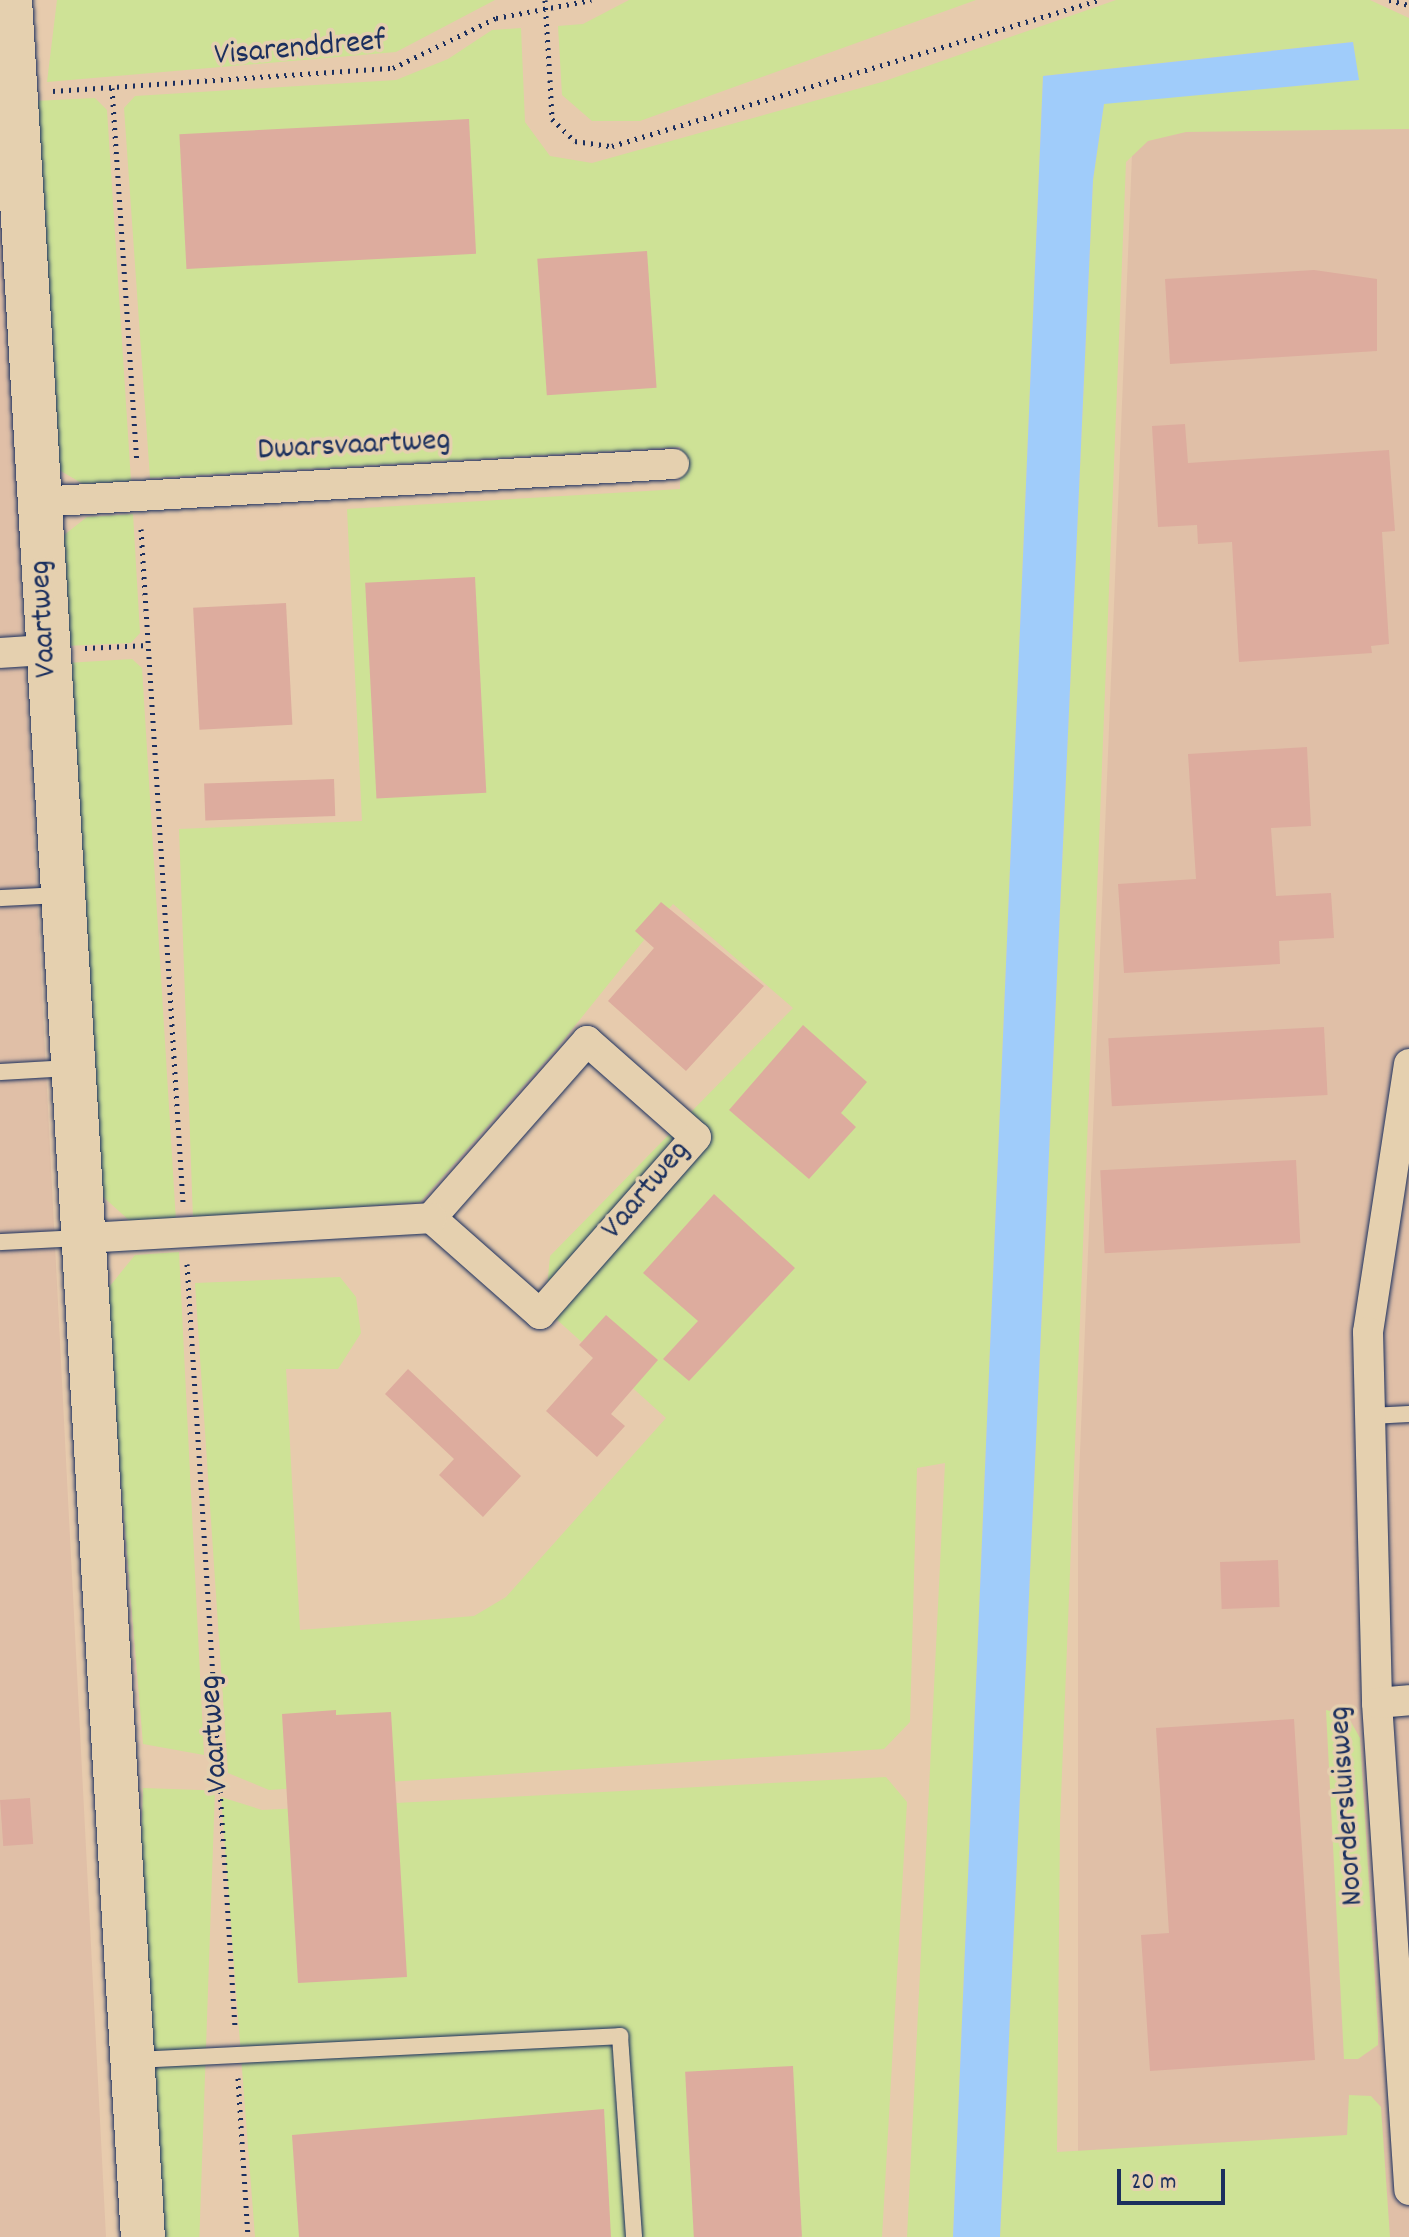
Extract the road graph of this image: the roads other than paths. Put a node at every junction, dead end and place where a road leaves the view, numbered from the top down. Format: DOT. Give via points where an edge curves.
graph roads {
  1 [pos="10,0"];
  2 [pos="674,464"];
  3 [pos="38,502"];
  4 [pos="46,650"];
  5 [pos="0,653"];
  6 [pos="62,895"];
  7 [pos="0,898"];
  8 [pos="1409,1064"];
  9 [pos="74,1068"];
  10 [pos="0,1072"];
  11 [pos="431,1218"];
  12 [pos="85,1238"];
  13 [pos="0,1242"];
  14 [pos="1409,1414"];
  15 [pos="1370,1416"];
  16 [pos="1409,1700"];
  17 [pos="1377,1703"];
  18 [pos="131,2060"];
  19 [pos="1409,2190"];
  20 [pos="143,2237"];
  21 [pos="634,2237"];
  1 -- 3 [label="street, Vaartweg"];
  2 -- 3 [label="street, Dwarsvaartweg"];
  3 -- 4 [label="street, Vaartweg"];
  4 -- 5 [label="street"];
  4 -- 6 [label="street, Vaartweg"];
  6 -- 7 [label="lane"];
  6 -- 9 [label="street, Vaartweg"];
  8 -- 15 [label="street, Noordersluisweg" via="1368,1332"];
  9 -- 10 [label="lane"];
  9 -- 12 [label="street, Vaartweg"];
  11 -- 11 [label="street, Vaartweg" via="587,1041 696,1137 540,1314"];
  11 -- 12 [label="street"];
  12 -- 13 [label="lane"];
  12 -- 18 [label="street, Vaartweg"];
  14 -- 15 [label="lane"];
  15 -- 17 [label="street, Noordersluisweg"];
  16 -- 17 [label="street"];
  17 -- 19 [label="street, Noordersluisweg"];
  18 -- 20 [label="street, Vaartweg"];
  18 -- 21 [label="lane" via="620,2036"];
}
